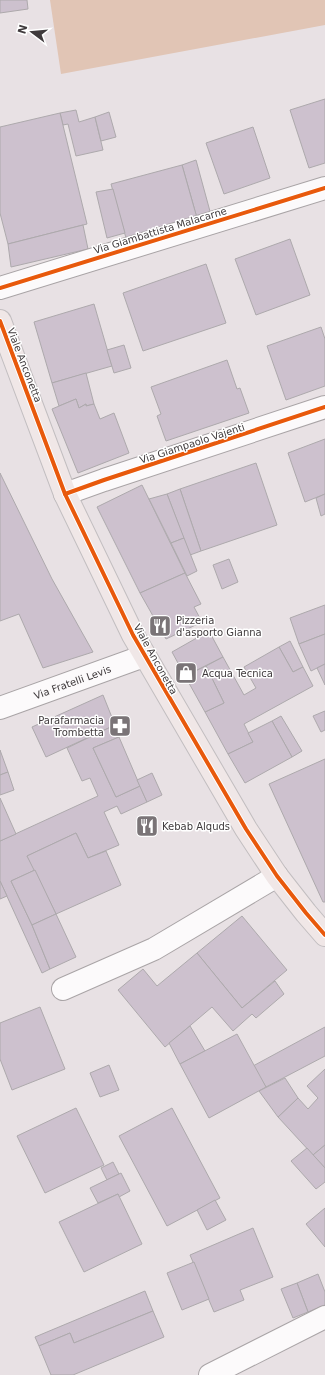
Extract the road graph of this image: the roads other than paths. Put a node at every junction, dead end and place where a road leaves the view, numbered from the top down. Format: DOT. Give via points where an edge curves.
graph roads {
  1 [pos="325,188"];
  2 [pos="0,288"];
  3 [pos="0,321"];
  4 [pos="325,408"];
  5 [pos="65,494"];
  6 [pos="144,656"];
  7 [pos="0,708"];
  8 [pos="277,876"];
  9 [pos="325,935"];
  10 [pos="63,989"];
  11 [pos="325,1317"];
  12 [pos="210,1375"];
  1 -- 2 [label="street, Via Giambattista Malacarne"];
  3 -- 5 [label="main road, Viale Anconetta"];
  4 -- 5 [label="street, Via Giampaolo Vajenti"];
  5 -- 6 [label="main road, Viale Anconetta"];
  6 -- 7 [label="street, Via Fratelli Levis"];
  6 -- 8 [label="main road, Viale Anconetta"];
  8 -- 9 [label="main road, Viale Anconetta"];
  8 -- 10 [label="street" via="154,949"];
  11 -- 12 [label="street"];
}
